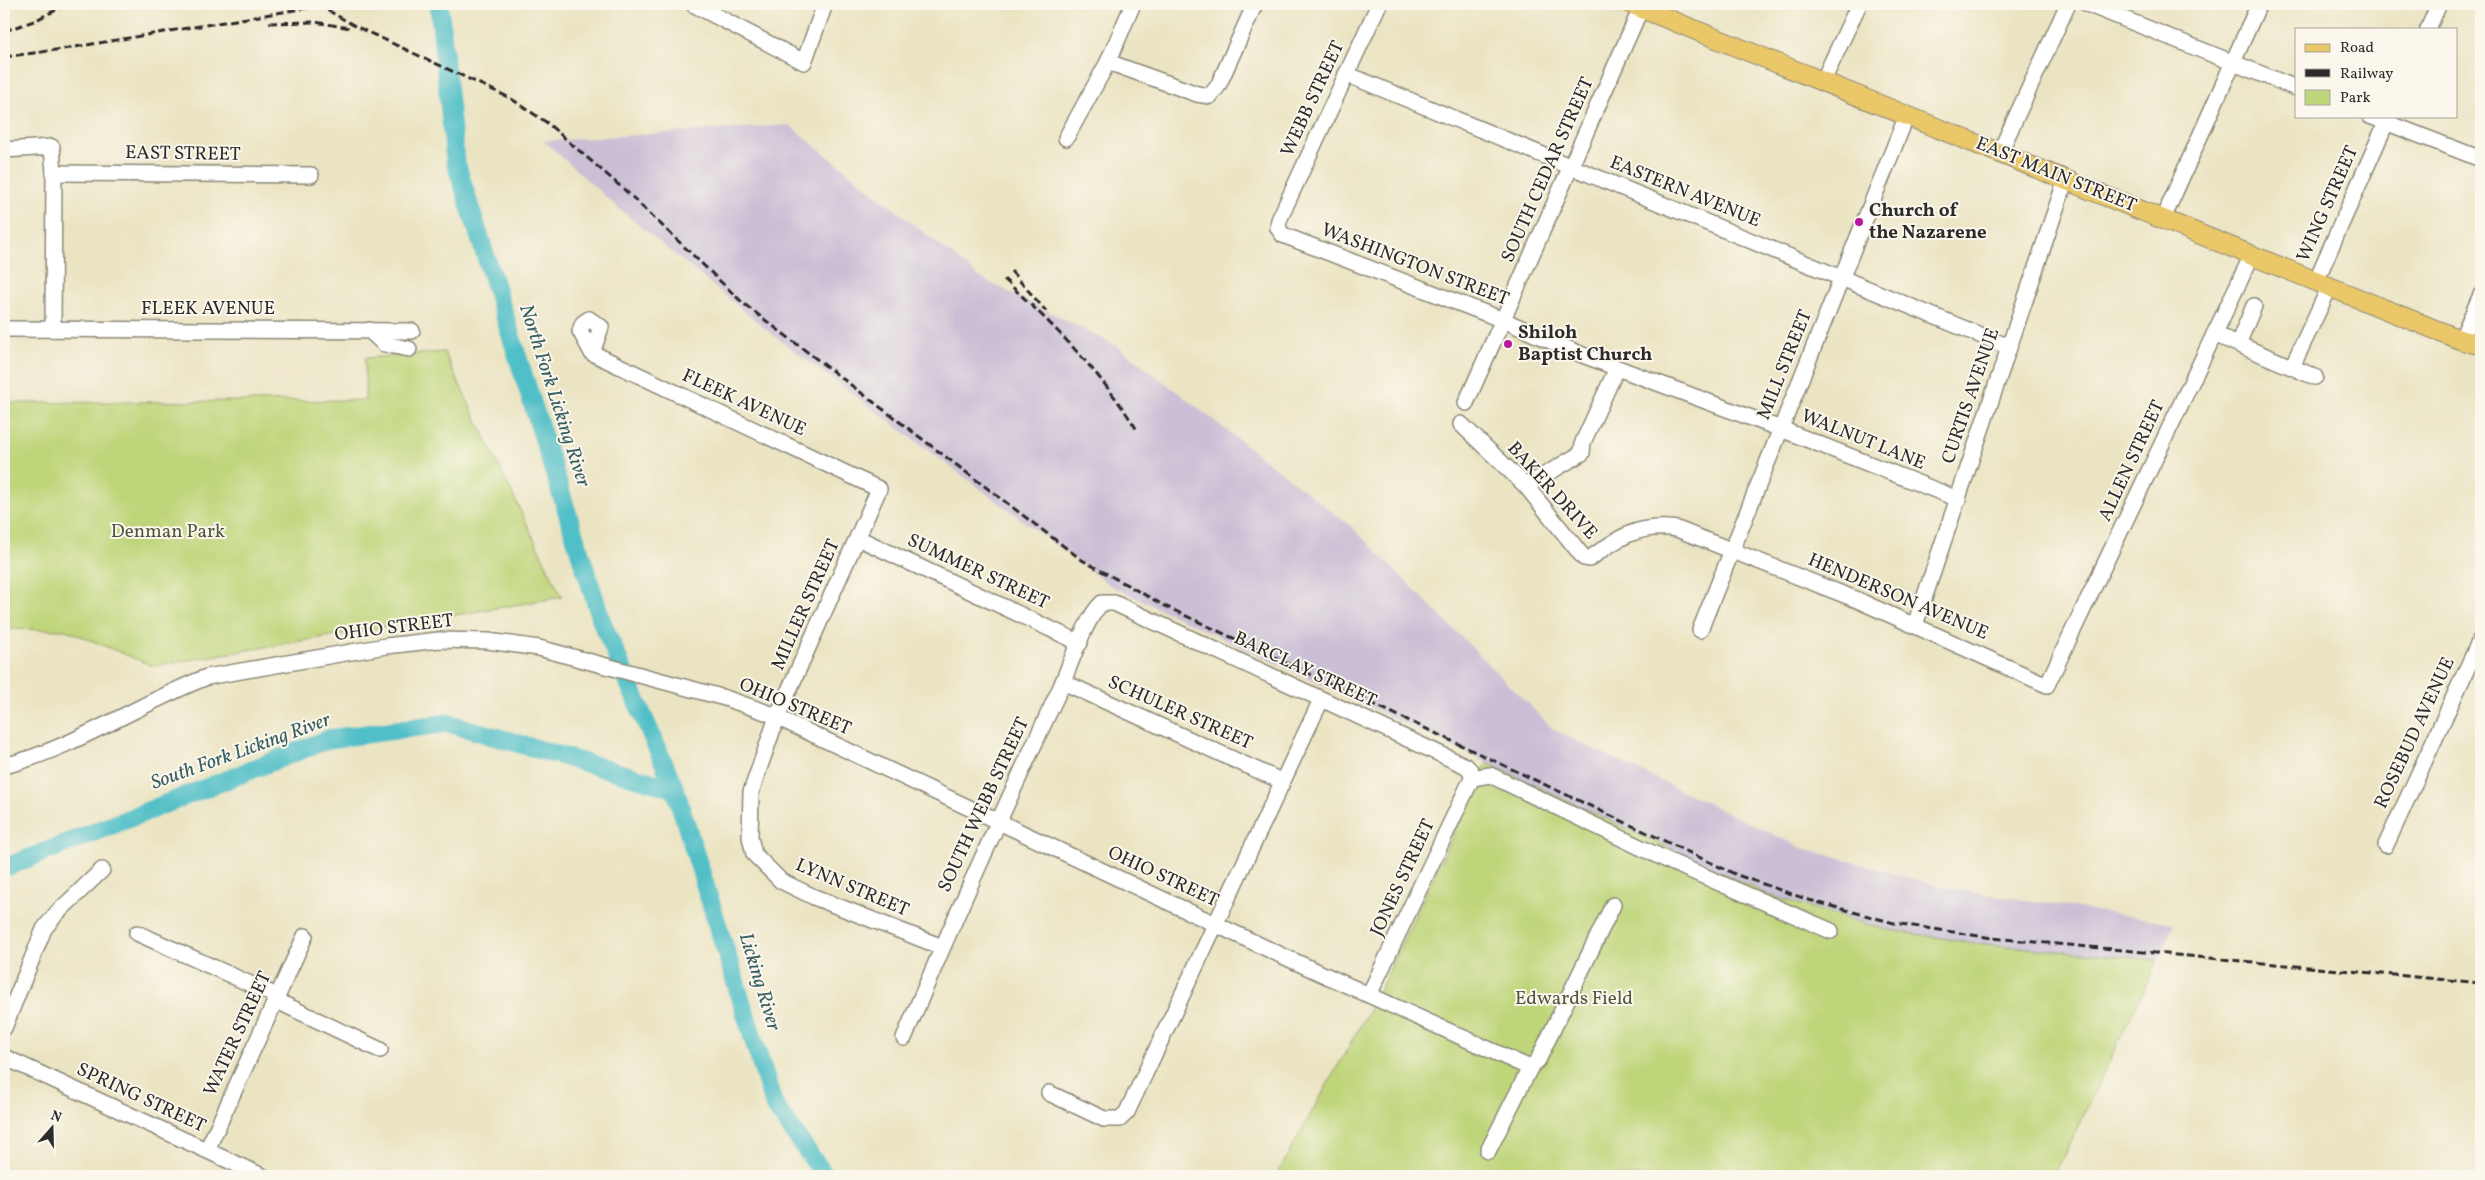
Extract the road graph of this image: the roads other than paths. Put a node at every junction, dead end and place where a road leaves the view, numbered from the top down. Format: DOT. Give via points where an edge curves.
graph roads {
  1 [pos="693,4"];
  2 [pos="825,4"];
  3 [pos="1133,4"];
  4 [pos="1255,4"];
  5 [pos="1379,4"];
  6 [pos="1859,4"];
  7 [pos="2068,4"];
  8 [pos="2087,4"];
  9 [pos="2259,4"];
  10 [pos="2439,4"];
  11 [pos="1638,5"];
  12 [pos="2428,28"];
  13 [pos="1108,62"];
  14 [pos="2233,63"];
  15 [pos="1346,74"];
  16 [pos="1823,81"];
  17 [pos="2295,88"];
  18 [pos="1907,115"];
  19 [pos="2388,119"];
  20 [pos="1066,138"];
  21 [pos="4,150"];
  22 [pos="2000,152"];
  23 [pos="2481,160"];
  24 [pos="1571,167"];
  25 [pos="54,173"];
  26 [pos="311,175"];
  27 [pos="2066,180"];
  28 [pos="1282,212"];
  29 [pos="2163,219"];
  30 [pos="2252,255"];
  31 [pos="1842,278"];
  32 [pos="2323,283"];
  33 [pos="2481,295"];
  34 [pos="2254,306"];
  35 [pos="1503,320"];
  36 [pos="53,328"];
  37 [pos="4,329"];
  38 [pos="369,330"];
  39 [pos="412,332"];
  40 [pos="2214,334"];
  41 [pos="2461,340"];
  42 [pos="2238,344"];
  43 [pos="2481,345"];
  44 [pos="2009,347"];
  45 [pos="409,349"];
  46 [pos="592,353"];
  47 [pos="2292,367"];
  48 [pos="1617,368"];
  49 [pos="2315,377"];
  50 [pos="1466,403"];
  51 [pos="1461,424"];
  52 [pos="1781,429"];
  53 [pos="1526,486"];
  54 [pos="879,489"];
  55 [pos="1958,499"];
  56 [pos="858,538"];
  57 [pos="1732,552"];
  58 [pos="1114,603"];
  59 [pos="1915,625"];
  60 [pos="1700,630"];
  61 [pos="2481,638"];
  62 [pos="1080,642"];
  63 [pos="1063,682"];
  64 [pos="2047,685"];
  65 [pos="1321,700"];
  66 [pos="777,717"];
  67 [pos="4,766"];
  68 [pos="1472,778"];
  69 [pos="1281,781"];
  70 [pos="998,821"];
  71 [pos="2386,845"];
  72 [pos="754,854"];
  73 [pos="102,870"];
  74 [pos="1613,906"];
  75 [pos="1215,923"];
  76 [pos="1831,930"];
  77 [pos="137,933"];
  78 [pos="305,936"];
  79 [pos="942,947"];
  80 [pos="1369,995"];
  81 [pos="276,998"];
  82 [pos="4,1028"];
  83 [pos="904,1038"];
  84 [pos="380,1050"];
  85 [pos="4,1057"];
  86 [pos="1530,1068"];
  87 [pos="1049,1093"];
  88 [pos="207,1150"];
  89 [pos="1488,1150"];
  90 [pos="262,1176"];
  1 -- 2 [label="street" via="804,62"];
  3 -- 13 [label="street"];
  4 -- 13 [label="street" via="1215,92 1207,97"];
  5 -- 15 [label="street, WEBB STREET"];
  6 -- 16 [label="street"];
  7 -- 22 [label="street"];
  8 -- 14 [label="street"];
  9 -- 14 [label="street"];
  10 -- 12 [label="street"];
  11 -- 16 [label="main road, EAST MAIN STREET"];
  11 -- 24 [label="street, SOUTH CEDAR STREET"];
  13 -- 20 [label="street"];
  14 -- 17 [label="street"];
  14 -- 29 [label="street"];
  15 -- 24 [label="street, EASTERN AVENUE"];
  15 -- 28 [label="street, WEBB STREET"];
  16 -- 18 [label="main road, EAST MAIN STREET"];
  18 -- 22 [label="main road, EAST MAIN STREET"];
  18 -- 31 [label="street, MILL STREET"];
  19 -- 23 [label="street"];
  19 -- 32 [label="street, WING STREET"];
  21 -- 25 [label="street" via="52,147"];
  22 -- 27 [label="main road, EAST MAIN STREET"];
  24 -- 31 [label="street, EASTERN AVENUE"];
  24 -- 35 [label="street, SOUTH CEDAR STREET"];
  25 -- 26 [label="street, EAST STREET"];
  25 -- 36 [label="street"];
  27 -- 29 [label="main road, EAST MAIN STREET"];
  27 -- 44 [label="street, CURTIS AVENUE"];
  28 -- 35 [label="street, WASHINGTON STREET" via="1278,225 1285,236"];
  29 -- 30 [label="main road, EAST MAIN STREET"];
  30 -- 32 [label="main road, EAST MAIN STREET"];
  30 -- 40 [label="street, ALLEN STREET"];
  31 -- 44 [label="street, EASTERN AVENUE"];
  31 -- 52 [label="street, MILL STREET"];
  32 -- 41 [label="main road, EAST MAIN STREET"];
  32 -- 47 [label="street, WING STREET"];
  33 -- 41 [label="street"];
  34 -- 42 [label="street"];
  35 -- 48 [label="street, WASHINGTON STREET"];
  35 -- 50 [label="street, SOUTH CEDAR STREET"];
  36 -- 37 [label="street, FLEEK AVENUE"];
  36 -- 38 [label="street, FLEEK AVENUE"];
  38 -- 39 [label="street, FLEEK AVENUE"];
  38 -- 45 [label="street" via="384,344"];
  40 -- 42 [label="street"];
  40 -- 64 [label="street, ALLEN STREET"];
  41 -- 43 [label="main road, EAST MAIN STREET"];
  42 -- 47 [label="street"];
  44 -- 55 [label="street, CURTIS AVENUE"];
  46 -- 54 [label="street, FLEEK AVENUE"];
  47 -- 49 [label="street"];
  48 -- 52 [label="street, WASHINGTON STREET"];
  48 -- 53 [label="street" via="1583,442 1582,454"];
  51 -- 53 [label="street, BAKER DRIVE"];
  52 -- 55 [label="street, WALNUT LANE"];
  52 -- 57 [label="street, MILL STREET"];
  53 -- 57 [label="street, BAKER DRIVE" via="1582,556 1589,559 1625,535 1646,527 1676,529"];
  54 -- 56 [label="street, MILLER STREET"];
  55 -- 59 [label="street, CURTIS AVENUE"];
  56 -- 62 [label="street, SUMMER STREET"];
  56 -- 66 [label="street, MILLER STREET"];
  57 -- 59 [label="street, HENDERSON AVENUE"];
  57 -- 60 [label="street, MILL STREET"];
  58 -- 62 [label="street, SOUTH WEBB STREET" via="1108,602 1097,608"];
  58 -- 65 [label="street, BARCLAY STREET"];
  59 -- 64 [label="street, HENDERSON AVENUE"];
  61 -- 71 [label="street, ROSEBUD AVENUE"];
  62 -- 63 [label="street, SOUTH WEBB STREET"];
  63 -- 69 [label="street, SCHULER STREET"];
  63 -- 70 [label="street, SOUTH WEBB STREET"];
  65 -- 68 [label="street, BARCLAY STREET" via="1466,766"];
  65 -- 69 [label="street"];
  66 -- 67 [label="street, OHIO STREET" via="745,704 572,656 514,644 439,640 386,646 207,678 44,752"];
  66 -- 70 [label="street, OHIO STREET"];
  66 -- 72 [label="street, MILLER STREET" via="751,792 750,837"];
  68 -- 76 [label="street" via="1490,775 1671,862"];
  68 -- 80 [label="street, JONES STREET"];
  69 -- 75 [label="street"];
  70 -- 75 [label="street, OHIO STREET"];
  70 -- 79 [label="street, SOUTH WEBB STREET"];
  72 -- 79 [label="street, LYNN STREET" via="781,880"];
  73 -- 82 [label="street" via="44,930"];
  74 -- 86 [label="street" via="1538,1060"];
  75 -- 80 [label="street, OHIO STREET"];
  75 -- 87 [label="street" via="1127,1112 1120,1119 1104,1119"];
  77 -- 81 [label="street"];
  78 -- 81 [label="street, WATER STREET"];
  79 -- 83 [label="street, SOUTH WEBB STREET"];
  80 -- 86 [label="street, OHIO STREET"];
  81 -- 84 [label="street"];
  81 -- 88 [label="street, WATER STREET"];
  85 -- 88 [label="street, SPRING STREET"];
  86 -- 89 [label="street"];
  88 -- 90 [label="street, SPRING STREET"];
}
